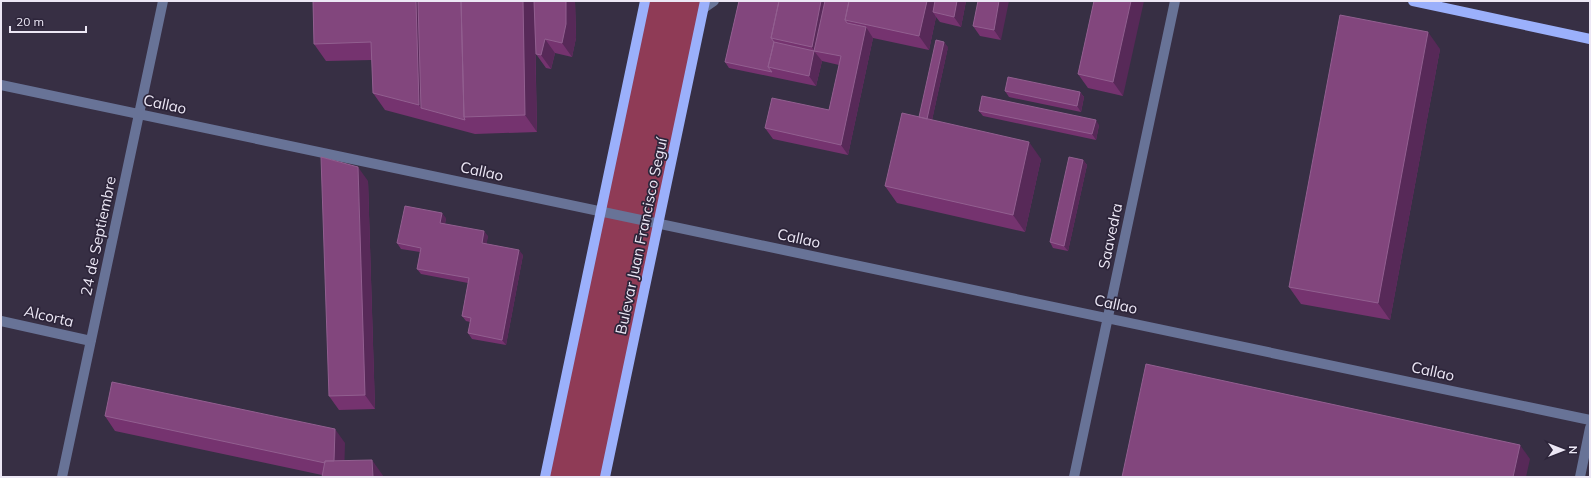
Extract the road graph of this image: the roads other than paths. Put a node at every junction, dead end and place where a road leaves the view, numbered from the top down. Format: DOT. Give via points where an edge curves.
graph roads {
  1 [pos="163,1"];
  2 [pos="645,1"];
  3 [pos="714,1"];
  4 [pos="1175,1"];
  5 [pos="1413,1"];
  6 [pos="705,4"];
  7 [pos="1590,39"];
  8 [pos="1,85"];
  9 [pos="139,114"];
  10 [pos="600,211"];
  11 [pos="659,223"];
  12 [pos="1108,318"];
  13 [pos="1,321"];
  14 [pos="91,342"];
  15 [pos="1590,420"];
  16 [pos="1590,428"];
  17 [pos="62,477"];
  18 [pos="545,477"];
  19 [pos="605,477"];
  20 [pos="1074,477"];
  21 [pos="1580,477"];
  1 -- 9 [label="street, 24 de Septiembre"];
  2 -- 10 [label="main road"];
  3 -- 6 [label="street"];
  4 -- 12 [label="street, Saavedra"];
  5 -- 7 [label="main road"];
  6 -- 11 [label="main road, Bulevar Juan Francisco Seguí"];
  8 -- 9 [label="street, Callao"];
  9 -- 10 [label="street, Callao"];
  9 -- 14 [label="street, 24 de Septiembre"];
  10 -- 11 [label="street, Callao"];
  10 -- 18 [label="main road"];
  11 -- 12 [label="street, Callao"];
  11 -- 19 [label="main road, Bulevar Juan Francisco Seguí"];
  12 -- 15 [label="street, Callao"];
  12 -- 20 [label="street, Saavedra"];
  13 -- 14 [label="street, Alcorta"];
  14 -- 17 [label="street, 24 de Septiembre"];
  16 -- 21 [label="street"];
}
